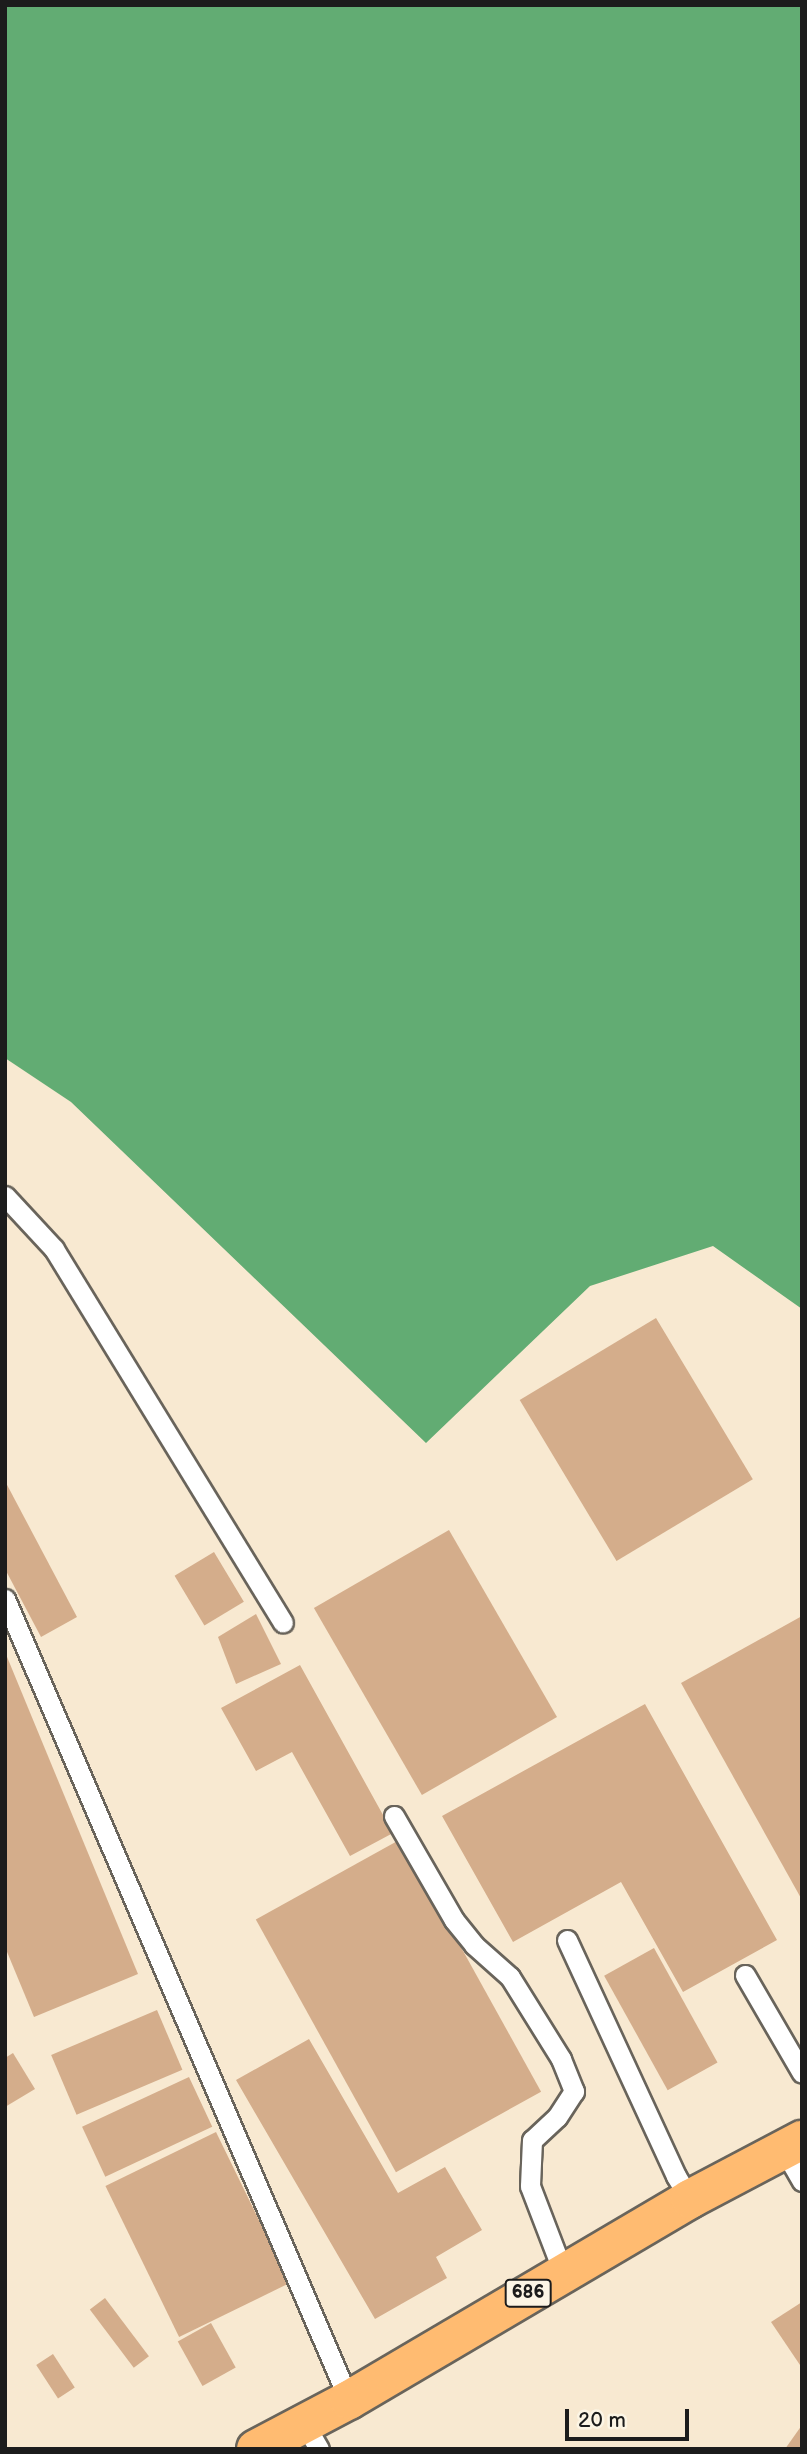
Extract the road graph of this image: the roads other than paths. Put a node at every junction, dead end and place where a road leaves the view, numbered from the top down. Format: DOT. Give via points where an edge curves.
graph roads {
  1 [pos="5,1196"];
  2 [pos="5,1600"];
  3 [pos="283,1622"];
  4 [pos="394,1816"];
  5 [pos="567,1940"];
  6 [pos="745,1975"];
  7 [pos="802,2073"];
  8 [pos="796,2157"];
  9 [pos="690,2199"];
  10 [pos="563,2272"];
  11 [pos="349,2400"];
  12 [pos="311,2436"];
  13 [pos="256,2449"];
  1 -- 3 [label="lane" via="54,1249"];
  2 -- 11 [label="lane"];
  4 -- 10 [label="lane" via="454,1920 510,1977 561,2059 574,2091 532,2140 530,2186"];
  5 -- 9 [label="lane"];
  6 -- 7 [label="lane"];
  8 -- 9 [label="main road, 686"];
  9 -- 10 [label="main road, 686"];
  10 -- 11 [label="main road, 686"];
  11 -- 12 [label="main road, 686"];
  12 -- 13 [label="main road, 686"];
}
